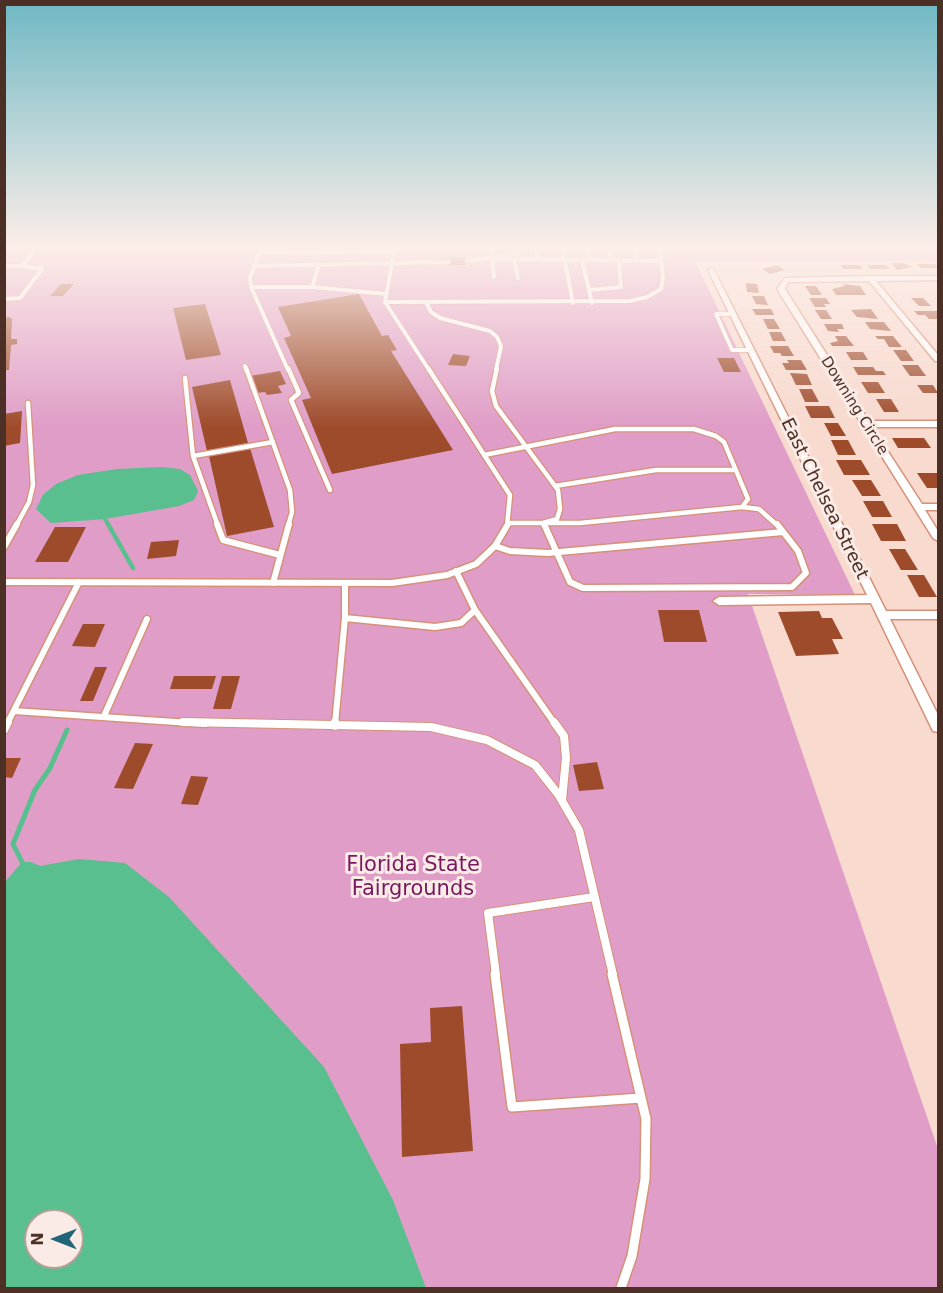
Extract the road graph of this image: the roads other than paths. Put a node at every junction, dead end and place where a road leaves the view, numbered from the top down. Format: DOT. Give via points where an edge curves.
graph roads {
  1 [pos="260,306"];
  2 [pos="388,306"];
  3 [pos="428,306"];
  4 [pos="728,306"];
  5 [pos="792,306"];
  6 [pos="894,306"];
  7 [pos="732,314"];
  8 [pos="751,350"];
  9 [pos="939,358"];
  10 [pos="245,366"];
  11 [pos="185,378"];
  12 [pos="28,404"];
  13 [pos="865,424"];
  14 [pos="939,424"];
  15 [pos="273,442"];
  16 [pos="527,447"];
  17 [pos="193,456"];
  18 [pos="484,456"];
  19 [pos="734,471"];
  20 [pos="555,486"];
  21 [pos="330,490"];
  22 [pos="742,507"];
  23 [pos="919,507"];
  24 [pos="939,507"];
  25 [pos="509,523"];
  26 [pos="543,523"];
  27 [pos="783,532"];
  28 [pos="939,537"];
  29 [pos="495,546"];
  30 [pos="4,547"];
  31 [pos="555,552"];
  32 [pos="280,555"];
  33 [pos="456,571"];
  34 [pos="4,582"];
  35 [pos="79,582"];
  36 [pos="273,583"];
  37 [pos="345,583"];
  38 [pos="874,599"];
  39 [pos="719,601"];
  40 [pos="475,610"];
  41 [pos="882,615"];
  42 [pos="939,615"];
  43 [pos="345,618"];
  44 [pos="147,619"];
  45 [pos="14,711"];
  46 [pos="104,716"];
  47 [pos="335,726"];
  48 [pos="939,727"];
  49 [pos="4,730"];
  50 [pos="562,800"];
  51 [pos="594,897"];
  52 [pos="641,1098"];
  53 [pos="621,1288"];
  1 -- 21 [label="lane" via="299,393 291,400"];
  2 -- 18 [label="lane"];
  3 -- 16 [label="lane" via="440,318 479,327 497,338 501,355 492,391 496,406"];
  4 -- 7 [label="street, East Chelsea Street"];
  5 -- 13 [label="street, Downing Circle"];
  6 -- 9 [label="street"];
  7 -- 8 [label="street, East Chelsea Street"];
  7 -- 8 [label="lane" via="716,314 732,350"];
  8 -- 38 [label="street, East Chelsea Street"];
  10 -- 15 [label="lane"];
  11 -- 17 [label="lane"];
  12 -- 30 [label="lane" via="33,485 29,502"];
  13 -- 14 [label="street"];
  13 -- 23 [label="street, Downing Circle"];
  15 -- 17 [label="lane"];
  15 -- 32 [label="lane" via="290,490 292,512"];
  16 -- 18 [label="lane"];
  16 -- 19 [label="lane" via="615,429 694,429 723,442"];
  16 -- 20 [label="lane"];
  17 -- 32 [label="lane" via="223,540"];
  18 -- 25 [label="lane" via="510,495"];
  19 -- 20 [label="lane" via="656,470"];
  19 -- 22 [label="lane" via="748,499"];
  20 -- 26 [label="lane" via="560,509 557,519"];
  22 -- 26 [label="lane"];
  22 -- 27 [label="lane" via="759,509"];
  23 -- 24 [label="street"];
  23 -- 28 [label="street, Downing Circle"];
  25 -- 26 [label="lane"];
  25 -- 29 [label="lane"];
  26 -- 31 [label="lane"];
  27 -- 31 [label="lane"];
  27 -- 31 [label="lane" via="798,551 806,573 792,586 583,588 570,582"];
  29 -- 31 [label="lane" via="510,551"];
  29 -- 33 [label="lane" via="476,564"];
  32 -- 36 [label="lane"];
  33 -- 37 [label="lane" via="392,583"];
  33 -- 40 [label="lane"];
  34 -- 35 [label="lane"];
  35 -- 36 [label="lane"];
  35 -- 45 [label="lane"];
  36 -- 37 [label="lane"];
  37 -- 43 [label="lane"];
  38 -- 39 [label="street"];
  38 -- 41 [label="street, East Chelsea Street"];
  40 -- 43 [label="lane" via="461,623 435,627"];
  40 -- 50 [label="lane" via="564,736"];
  41 -- 42 [label="street"];
  41 -- 48 [label="street, East Chelsea Street"];
  43 -- 47 [label="lane"];
  44 -- 46 [label="lane"];
  45 -- 46 [label="lane"];
  45 -- 49 [label="lane"];
  46 -- 47 [label="lane" via="207,724"];
  47 -- 50 [label="lane" via="431,728 487,740 535,765"];
  50 -- 51 [label="lane" via="579,830"];
  51 -- 52 [label="lane"];
  51 -- 52 [label="lane" via="488,913 512,1107"];
  52 -- 53 [label="lane" via="646,1119 645,1179 632,1256"];
}
